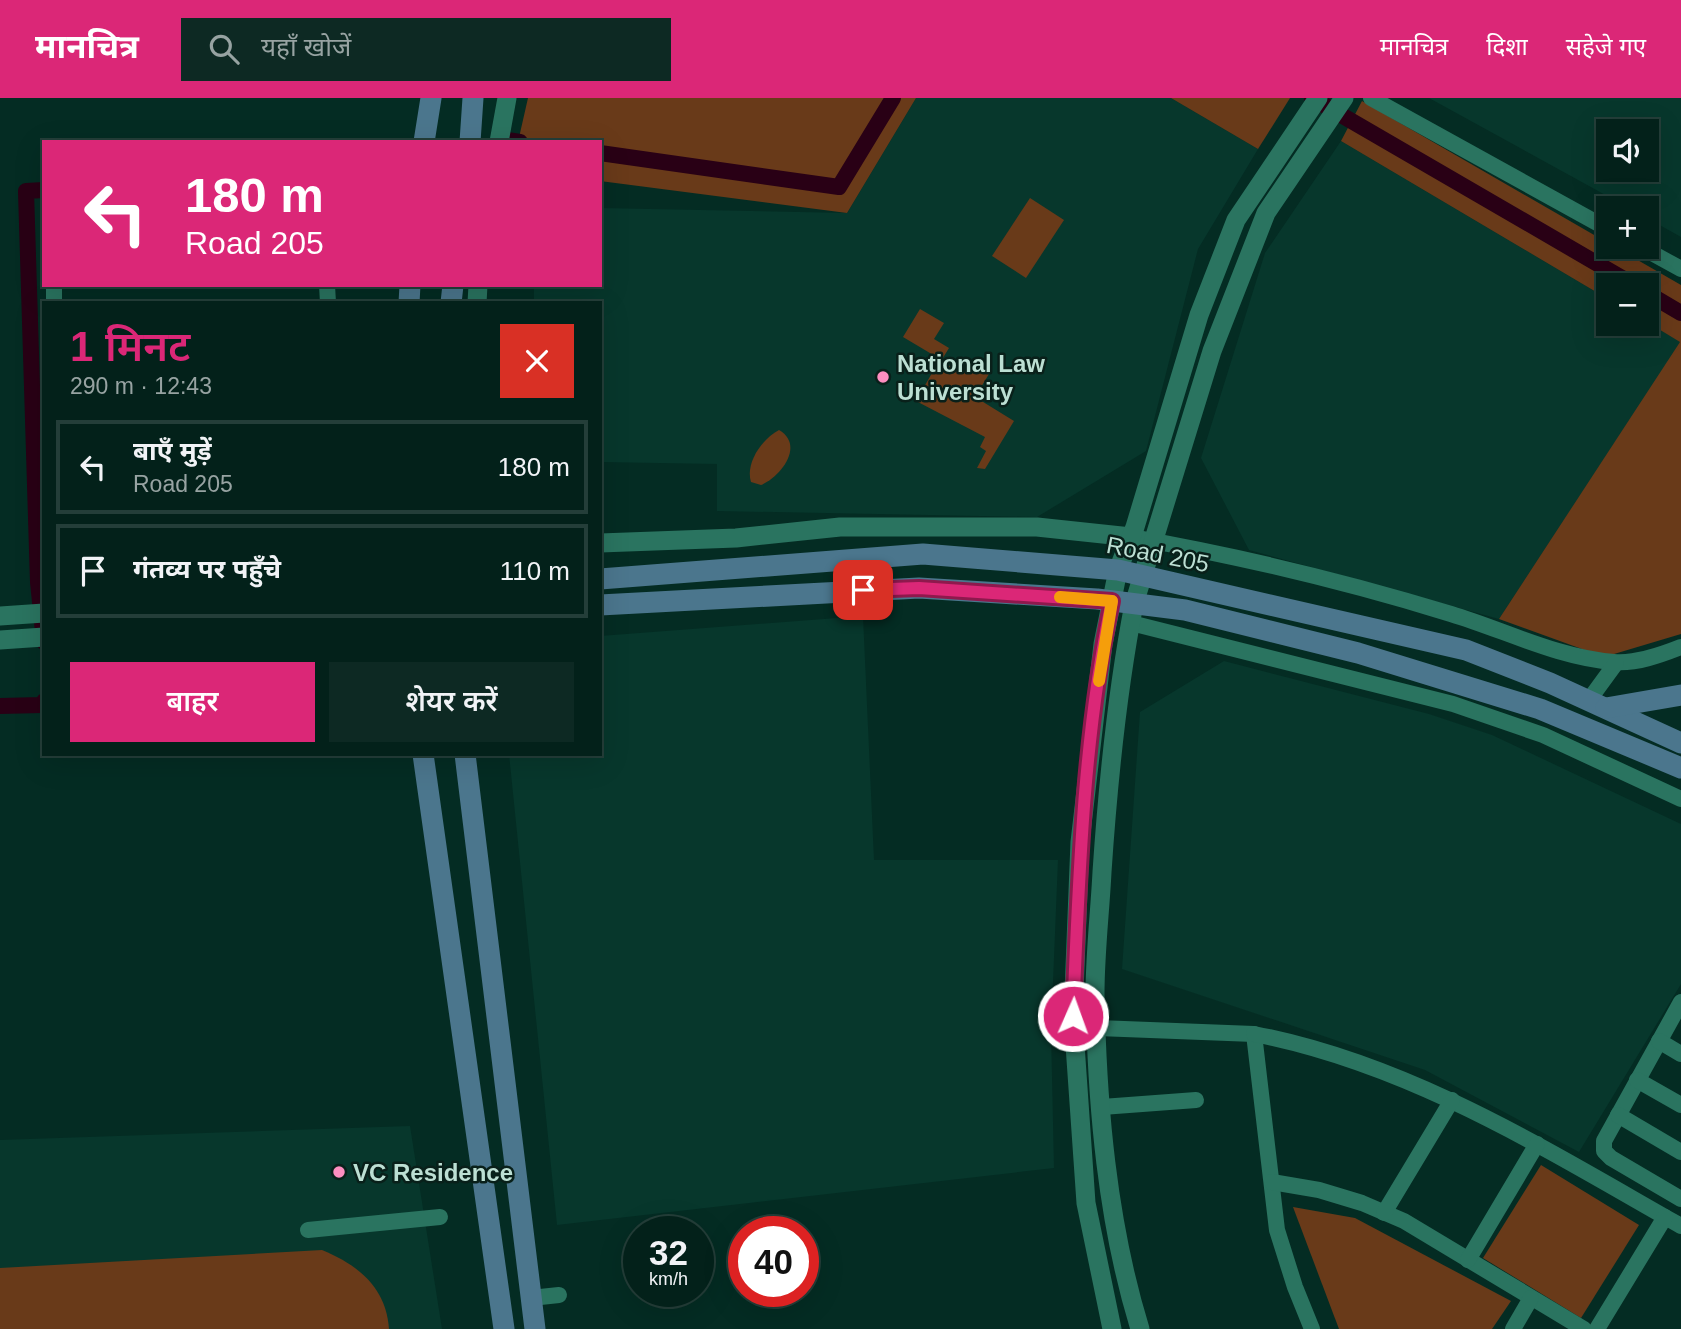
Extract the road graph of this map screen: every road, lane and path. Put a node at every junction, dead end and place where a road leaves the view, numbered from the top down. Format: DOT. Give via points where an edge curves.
graph roads {
  1 [pos="431,98"];
  2 [pos="473,98"];
  3 [pos="508,98"];
  4 [pos="1318,98"];
  5 [pos="1371,98"];
  6 [pos="1344,99"];
  7 [pos="424,140"];
  8 [pos="470,140"];
  9 [pos="499,140"];
  10 [pos="1596,222"];
  11 [pos="1659,257"];
  12 [pos="1681,269"];
  13 [pos="1131,537"];
  14 [pos="1155,541"];
  15 [pos="602,543"];
  16 [pos="1118,570"];
  17 [pos="1144,574"];
  18 [pos="602,579"];
  19 [pos="1112,601"];
  20 [pos="602,605"];
  21 [pos="42,613"];
  22 [pos="1133,613"];
  23 [pos="0,616"];
  24 [pos="34,638"];
  25 [pos="0,640"];
  26 [pos="1681,647"];
  27 [pos="1616,663"];
  28 [pos="1681,695"];
  29 [pos="1597,704"];
  30 [pos="1681,743"];
  31 [pos="423,756"];
  32 [pos="465,756"];
  33 [pos="1681,768"];
  34 [pos="1681,799"];
  35 [pos="1681,1002"];
  36 [pos="1098,1028"];
  37 [pos="1254,1034"];
  38 [pos="1659,1041"];
  39 [pos="1681,1054"];
  40 [pos="1637,1080"];
  41 [pos="1196,1100"];
  42 [pos="1452,1100"];
  43 [pos="1681,1105"];
  44 [pos="1102,1107"];
  45 [pos="1618,1115"];
  46 [pos="1537,1144"];
  47 [pos="1681,1152"];
  48 [pos="1272,1182"];
  49 [pos="1681,1199"];
  50 [pos="1384,1213"];
  51 [pos="440,1217"];
  52 [pos="1665,1217"];
  53 [pos="1681,1226"];
  54 [pos="308,1230"];
  55 [pos="1468,1260"];
  56 [pos="559,1295"];
  57 [pos="531,1298"];
  58 [pos="1531,1298"];
  59 [pos="504,1329"];
  60 [pos="535,1329"];
  61 [pos="1112,1329"];
  62 [pos="1140,1329"];
  63 [pos="1312,1329"];
  64 [pos="1513,1329"];
  65 [pos="1584,1329"];
  66 [pos="1597,1329"];
  1 -- 7 [label="main road"];
  2 -- 8 [label="main road"];
  3 -- 9 [label="street"];
  4 -- 13 [label="street" via="1236,220 1199,315"];
  5 -- 10 [label="street"];
  6 -- 14 [label="street" via="1266,213 1212,351"];
  11 -- 12 [label="street"];
  13 -- 14 [label="street"];
  13 -- 15 [label="street" via="1037,527 840,527 736,538"];
  13 -- 16 [label="street"];
  14 -- 17 [label="street"];
  14 -- 27 [label="street" via="1343,584 1450,613 1570,654"];
  16 -- 17 [label="main road, Road 205"];
  16 -- 18 [label="main road, Road 205" via="923,554"];
  16 -- 19 [label="street"];
  17 -- 22 [label="street"];
  17 -- 29 [label="main road, Road 205" via="1466,650"];
  19 -- 20 [label="main road, Road 205" via="919,588"];
  19 -- 22 [label="main road, Road 205"];
  19 -- 61 [label="street" via="1080,842 1073,1016 1086,1203"];
  21 -- 23 [label="street"];
  22 -- 33 [label="main road, Road 205" via="1185,610 1358,653 1540,709"];
  22 -- 34 [label="street" via="1453,704 1543,735"];
  22 -- 36 [label="street" via="1107,798"];
  24 -- 25 [label="street"];
  26 -- 27 [label="street"];
  27 -- 29 [label="street"];
  28 -- 29 [label="main road"];
  29 -- 30 [label="main road, Road 205"];
  31 -- 59 [label="main road"];
  32 -- 57 [label="main road"];
  35 -- 38 [label="street"];
  36 -- 37 [label="street"];
  36 -- 44 [label="street"];
  37 -- 42 [label="street" via="1417,1084"];
  37 -- 48 [label="street"];
  38 -- 39 [label="street"];
  38 -- 40 [label="street"];
  40 -- 43 [label="street"];
  40 -- 45 [label="street"];
  41 -- 44 [label="street"];
  42 -- 46 [label="street"];
  42 -- 50 [label="street"];
  44 -- 62 [label="street" via="1114,1223"];
  45 -- 47 [label="street"];
  45 -- 49 [label="street" via="1604,1141 1604,1151"];
  46 -- 52 [label="street"];
  46 -- 55 [label="street"];
  48 -- 50 [label="street" via="1319,1190"];
  48 -- 63 [label="street" via="1277,1230"];
  50 -- 55 [label="street"];
  51 -- 54 [label="street"];
  52 -- 53 [label="street"];
  52 -- 66 [label="street"];
  55 -- 58 [label="street"];
  56 -- 57 [label="street"];
  57 -- 60 [label="main road"];
  58 -- 64 [label="street"];
  58 -- 65 [label="street"];
}
